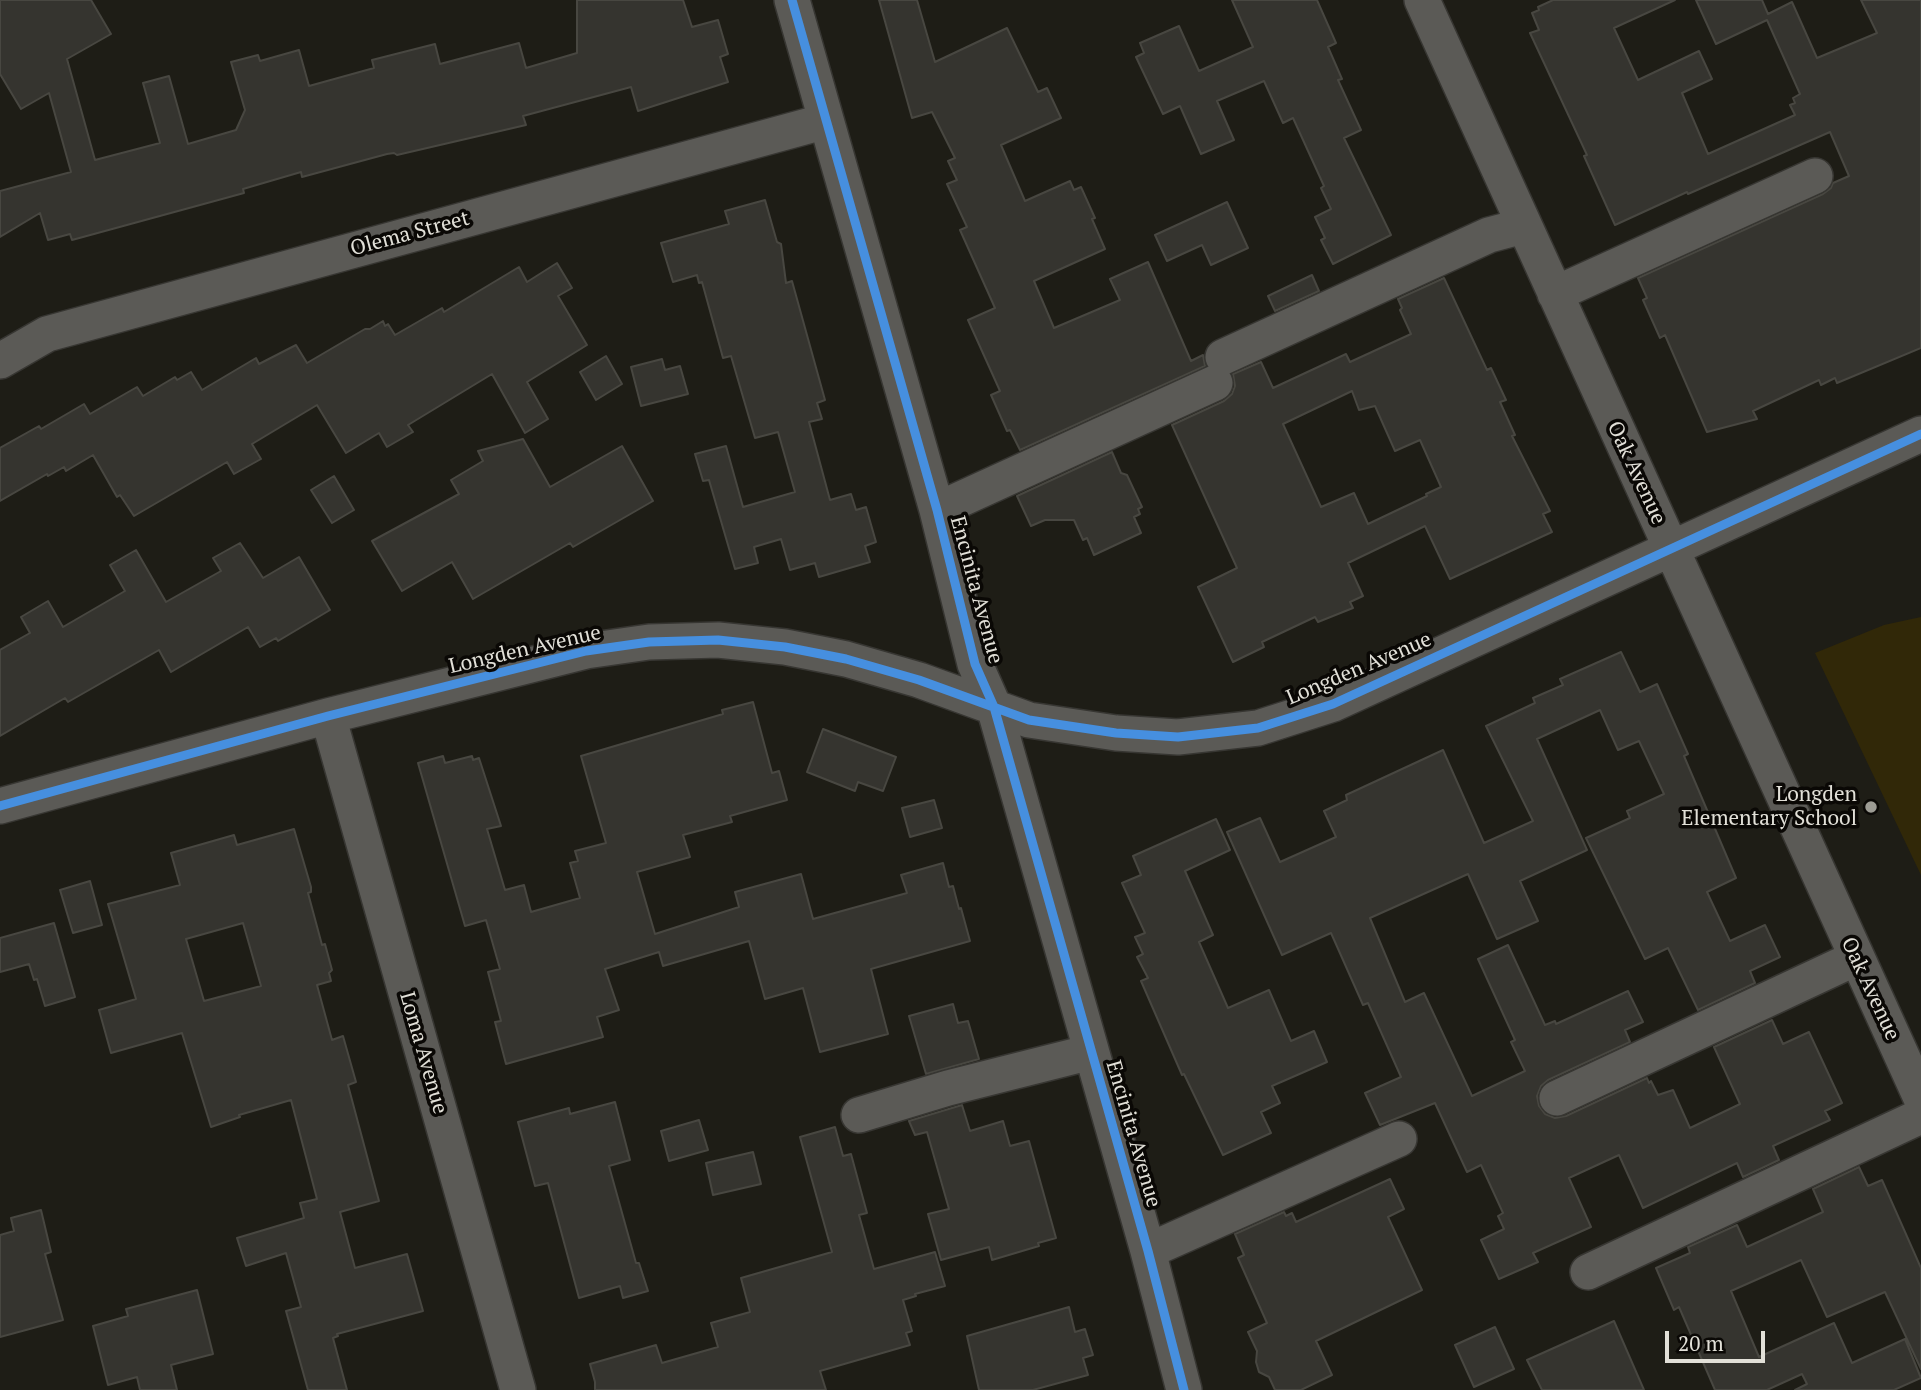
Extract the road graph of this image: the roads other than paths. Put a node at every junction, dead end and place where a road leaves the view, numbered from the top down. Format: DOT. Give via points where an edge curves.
graph roads {
  1 [pos="792,0"];
  2 [pos="1425,1"];
  3 [pos="826,121"];
  4 [pos="1815,176"];
  5 [pos="1523,226"];
  6 [pos="1555,294"];
  7 [pos="0,361"];
  8 [pos="1921,434"];
  9 [pos="937,510"];
  10 [pos="1671,549"];
  11 [pos="994,707"];
  12 [pos="328,716"];
  13 [pos="0,806"];
  14 [pos="1856,958"];
  15 [pos="1091,1052"];
  16 [pos="1556,1098"];
  17 [pos="1921,1098"];
  18 [pos="859,1115"];
  19 [pos="1921,1116"];
  20 [pos="1399,1139"];
  21 [pos="1148,1251"];
  22 [pos="1588,1272"];
  23 [pos="518,1390"];
  24 [pos="1184,1390"];
  1 -- 3 [label="street, Encinita Avenue"];
  2 -- 5 [label="street, Oak Avenue"];
  3 -- 7 [label="street, Olema Street" via="47,334"];
  3 -- 9 [label="street, Encinita Avenue"];
  4 -- 6 [label="street"];
  5 -- 6 [label="street, Oak Avenue"];
  5 -- 9 [label="street" via="1489,235"];
  6 -- 10 [label="street, Oak Avenue"];
  8 -- 10 [label="street, Longden Avenue"];
  9 -- 11 [label="street, Encinita Avenue" via="975,664"];
  10 -- 11 [label="street, Longden Avenue" via="1333,704 1258,728 1178,737 1115,733 1029,720"];
  10 -- 14 [label="street, Oak Avenue"];
  11 -- 12 [label="street, Longden Avenue" via="846,659 718,640 649,642 586,651"];
  11 -- 15 [label="street, Encinita Avenue"];
  12 -- 13 [label="street, Longden Avenue"];
  12 -- 23 [label="street, Loma Avenue"];
  14 -- 16 [label="street"];
  14 -- 17 [label="street, Oak Avenue"];
  15 -- 18 [label="street"];
  15 -- 21 [label="street, Encinita Avenue"];
  19 -- 22 [label="street"];
  20 -- 21 [label="street"];
  21 -- 24 [label="street, Encinita Avenue"];
}
